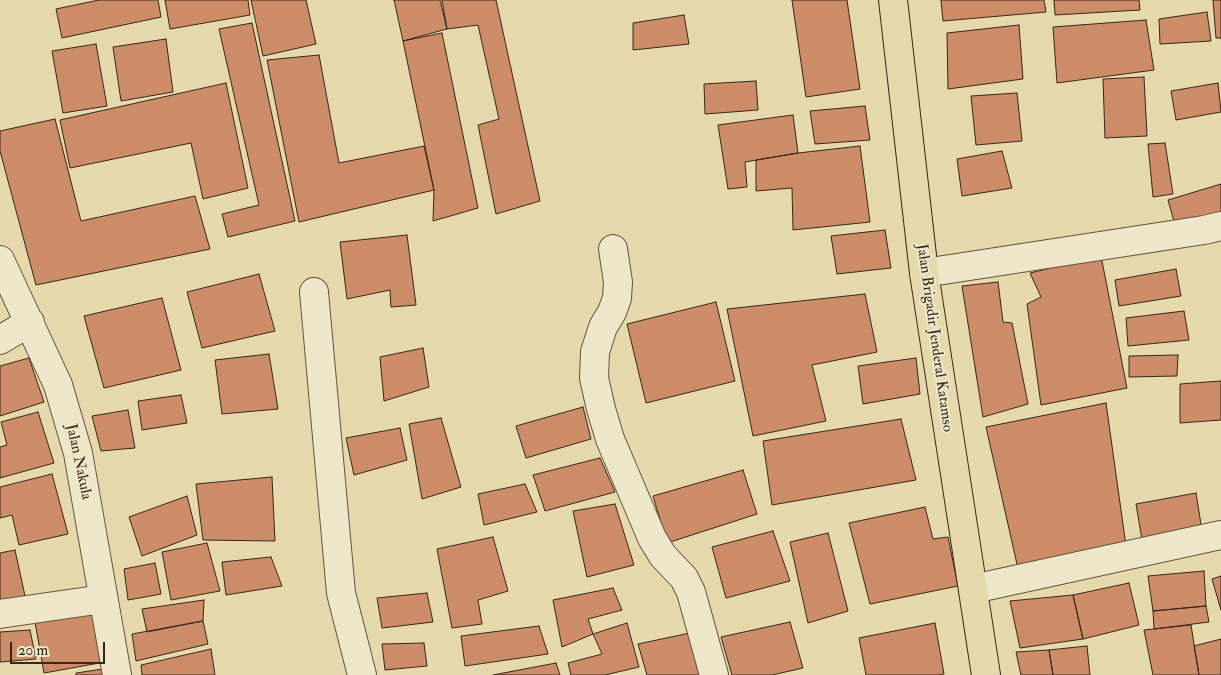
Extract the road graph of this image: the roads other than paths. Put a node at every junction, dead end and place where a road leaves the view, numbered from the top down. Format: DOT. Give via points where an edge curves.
graph roads {
  1 [pos="893,0"];
  2 [pos="1221,226"];
  3 [pos="613,249"];
  4 [pos="0,260"];
  5 [pos="924,273"];
  6 [pos="314,292"];
  7 [pos="30,322"];
  8 [pos="0,340"];
  9 [pos="1221,535"];
  10 [pos="973,589"];
  11 [pos="103,599"];
  12 [pos="0,614"];
  13 [pos="117,675"];
  14 [pos="362,675"];
  15 [pos="714,675"];
  16 [pos="986,675"];
  1 -- 5 [label="main road, Jalan Brigadir Jenderal Katamso"];
  2 -- 5 [label="street"];
  3 -- 15 [label="street" via="617,298 595,352 594,378 601,409 610,439 652,538 663,556 684,578 691,592"];
  4 -- 7 [label="street, Jalan Nakula"];
  5 -- 10 [label="main road, Jalan Brigadir Jenderal Katamso"];
  6 -- 14 [label="street" via="341,593"];
  7 -- 8 [label="street"];
  7 -- 11 [label="street, Jalan Nakula" via="58,385 78,454"];
  9 -- 10 [label="street"];
  10 -- 16 [label="main road, Jalan Brigadir Jenderal Katamso"];
  11 -- 12 [label="street"];
  11 -- 13 [label="street, Jalan Nakula"];
}
